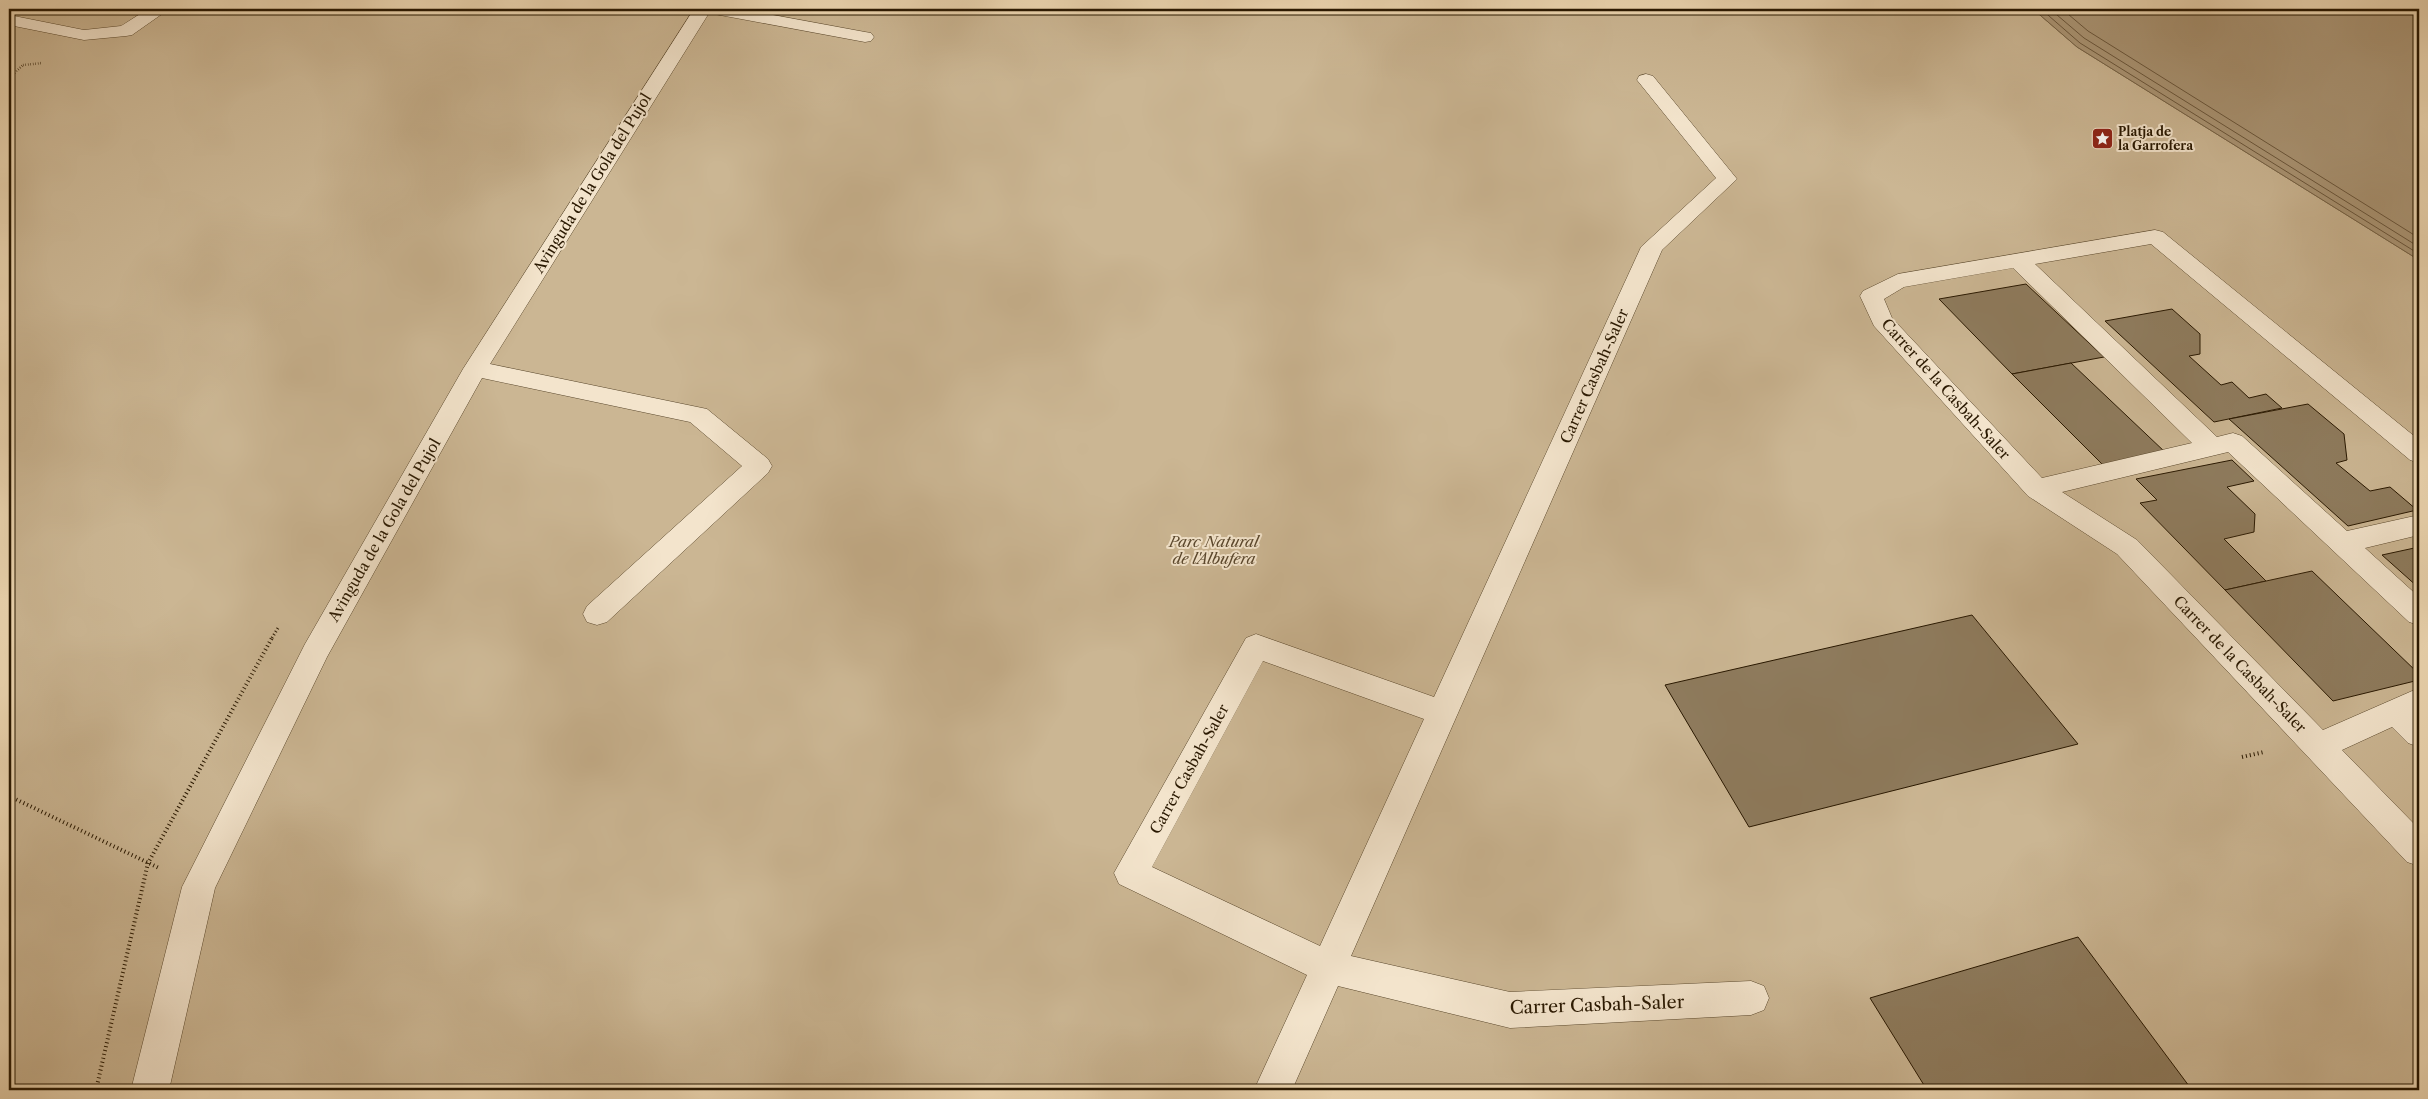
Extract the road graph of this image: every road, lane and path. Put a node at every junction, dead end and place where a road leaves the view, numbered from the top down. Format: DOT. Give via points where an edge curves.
graph roads {
  1 [pos="160,9"];
  2 [pos="702,9"];
  3 [pos="713,9"];
  4 [pos="9,20"];
  5 [pos="865,36"];
  6 [pos="1646,80"];
  7 [pos="2018,261"];
  8 [pos="475,369"];
  9 [pos="2212,447"];
  10 [pos="2419,454"];
  11 [pos="2037,489"];
  12 [pos="2419,525"];
  13 [pos="2342,543"];
  14 [pos="597,614"];
  15 [pos="2419,614"];
  16 [pos="2408,705"];
  17 [pos="1442,713"];
  18 [pos="2419,734"];
  19 [pos="2318,746"];
  20 [pos="2252,755"];
  21 [pos="2242,757"];
  22 [pos="9,796"];
  23 [pos="2419,851"];
  24 [pos="199,887"];
  25 [pos="1328,968"];
  26 [pos="1751,998"];
  27 [pos="150,1090"];
  28 [pos="1273,1090"];
  1 -- 4 [label="street" via="126,31 92,34"];
  2 -- 8 [label="street, Avinguda de la Gola del Pujol"];
  3 -- 5 [label="street"];
  6 -- 17 [label="street, Carrer Casbah-Saler" via="1727,179 1652,248"];
  7 -- 9 [label="street"];
  7 -- 10 [label="street, Carrer de la Casbah-Saler" via="2155,237"];
  7 -- 11 [label="street, Carrer de la Casbah-Saler" via="1898,281 1870,296 1882,321"];
  8 -- 14 [label="street" via="698,416 759,466"];
  8 -- 24 [label="street, Avinguda de la Gola del Pujol" via="315,652"];
  9 -- 11 [label="street"];
  9 -- 13 [label="street" via="2233,442"];
  11 -- 19 [label="street, Carrer de la Casbah-Saler" via="2127,547"];
  12 -- 13 [label="street"];
  13 -- 15 [label="street"];
  16 -- 18 [label="street"];
  16 -- 19 [label="street"];
  17 -- 25 [label="street, Carrer Casbah-Saler"];
  17 -- 25 [label="street, Carrer Casbah-Saler" via="1256,646 1131,873"];
  19 -- 23 [label="street, Carrer de la Casbah-Saler"];
  20 -- 21 [label="path"];
  22 -- 24 [label="path"];
  24 -- 27 [label="street, Avinguda de la Gola del Pujol"];
  25 -- 26 [label="street, Carrer Casbah-Saler" via="1510,1010"];
  25 -- 28 [label="street, Carrer Casbah-Saler"];
}
